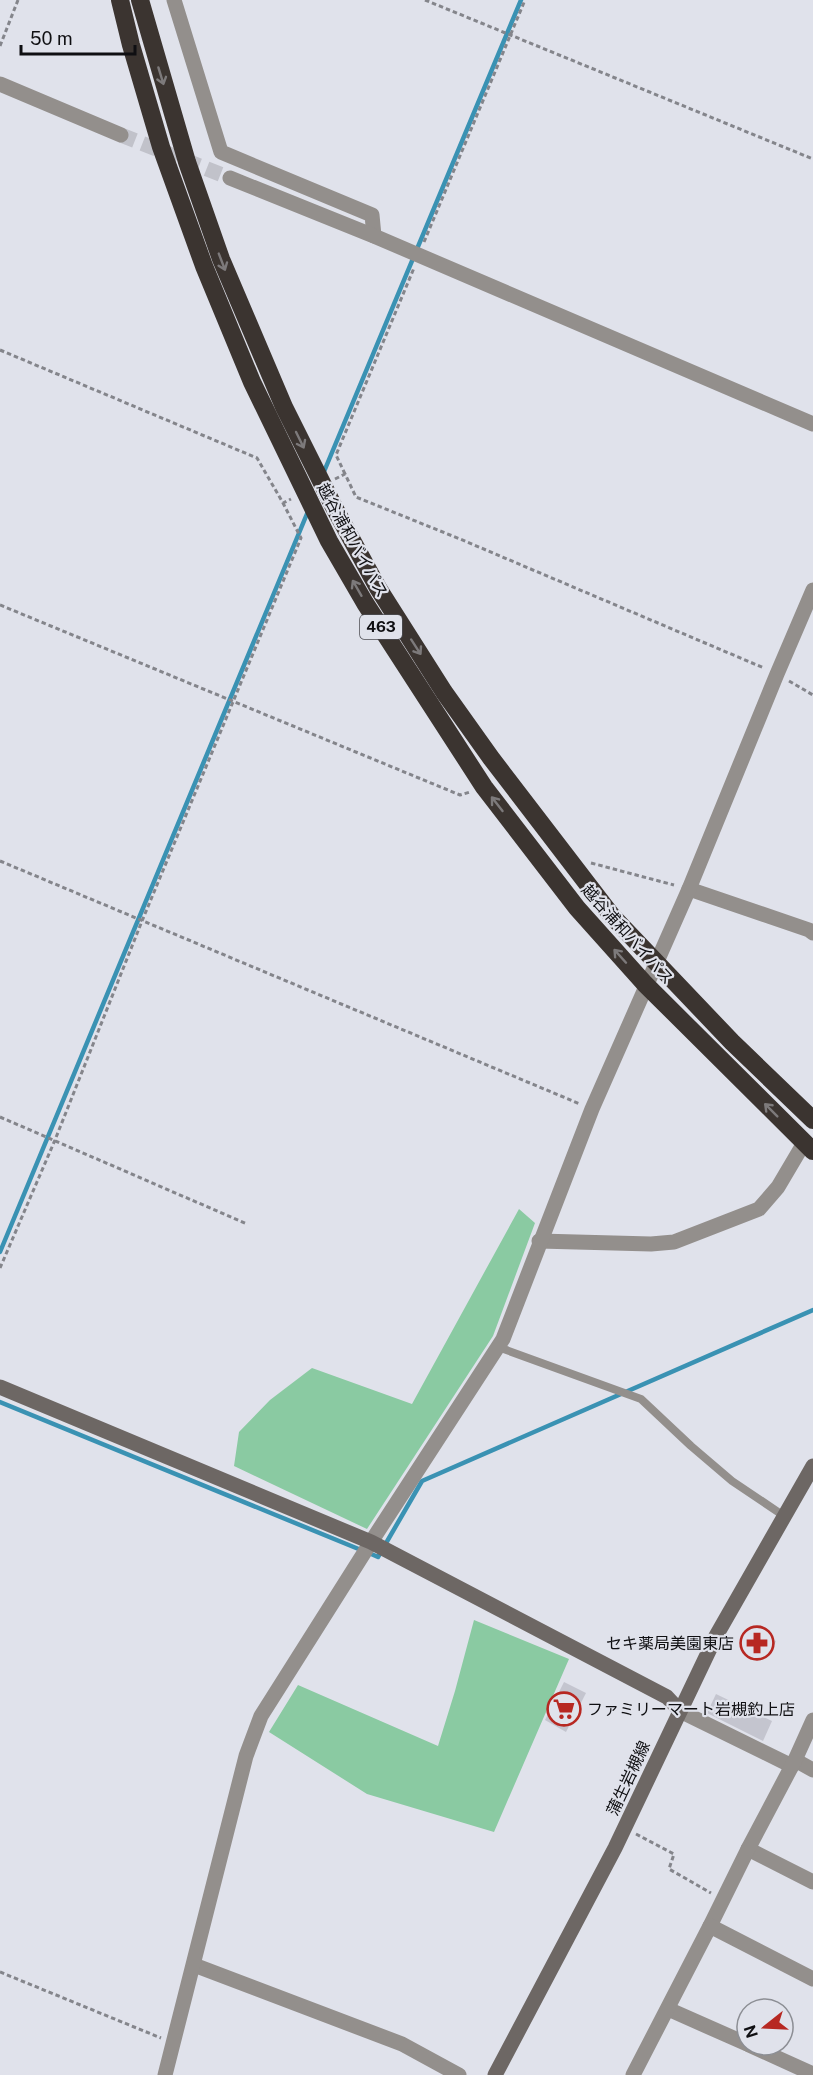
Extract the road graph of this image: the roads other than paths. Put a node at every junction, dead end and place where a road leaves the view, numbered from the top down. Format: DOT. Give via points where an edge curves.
graph roads {
  1 [pos="120,0"];
  2 [pos="140,0"];
  3 [pos="174,0"];
  4 [pos="0,84"];
  5 [pos="121,135"];
  6 [pos="230,178"];
  7 [pos="374,236"];
  8 [pos="813,424"];
  9 [pos="813,591"];
  10 [pos="689,889"];
  11 [pos="813,933"];
  12 [pos="656,962"];
  13 [pos="645,984"];
  14 [pos="813,1120"];
  15 [pos="808,1147"];
  16 [pos="539,1241"];
  17 [pos="498,1347"];
  18 [pos="0,1387"];
  19 [pos="812,1468"];
  20 [pos="784,1516"];
  21 [pos="371,1542"];
  22 [pos="680,1712"];
  23 [pos="813,1720"];
  24 [pos="793,1763"];
  25 [pos="813,1770"];
  26 [pos="748,1849"];
  27 [pos="813,1882"];
  28 [pos="710,1926"];
  29 [pos="194,1965"];
  30 [pos="813,1979"];
  31 [pos="668,2008"];
  32 [pos="735,2038"];
  33 [pos="776,2057"];
  34 [pos="813,2074"];
  35 [pos="165,2075"];
  36 [pos="459,2075"];
  37 [pos="495,2075"];
  38 [pos="633,2075"];
  13 -- 1 [label="highway, 越谷浦和バイパス / 463, one-way" via="577,908 484,787 329,541 252,382 204,266 162,147"];
  2 -- 12 [label="highway, 越谷浦和バイパス / 463, one-way" via="187,162 221,259 284,407 378,588 491,758 612,916"];
  3 -- 7 [label="street" via="221,152 372,215"];
  4 -- 5 [label="street"];
  6 -- 7 [label="street"];
  7 -- 8 [label="street"];
  9 -- 10 [label="street"];
  10 -- 11 [label="street"];
  10 -- 12 [label="street"];
  12 -- 13 [label="street"];
  12 -- 14 [label="highway, 越谷浦和バイパス / 463"];
  15 -- 13 [label="highway, 越谷浦和バイパス / 463, one-way"];
  13 -- 16 [label="street"];
  15 -- 16 [label="street" via="759,1209 674,1242"];
  16 -- 17 [label="street"];
  17 -- 20 [label="lane" via="641,1399 732,1481"];
  17 -- 21 [label="street"];
  18 -- 21 [label="street"];
  19 -- 20 [label="street, 蒲生岩槻線"];
  20 -- 22 [label="street, 蒲生岩槻線" via="726,1616"];
  21 -- 22 [label="street" via="668,1697"];
  21 -- 29 [label="street" via="261,1716 246,1756"];
  22 -- 24 [label="street"];
  22 -- 37 [label="street, 蒲生岩槻線" via="563,1949"];
  23 -- 24 [label="street"];
  24 -- 25 [label="street"];
  24 -- 26 [label="street"];
  26 -- 27 [label="street"];
  26 -- 28 [label="street"];
  28 -- 30 [label="street"];
  28 -- 31 [label="street"];
  29 -- 35 [label="street"];
  29 -- 36 [label="street" via="402,2044"];
  31 -- 32 [label="street"];
  31 -- 38 [label="street"];
  33 -- 34 [label="street"];
}
